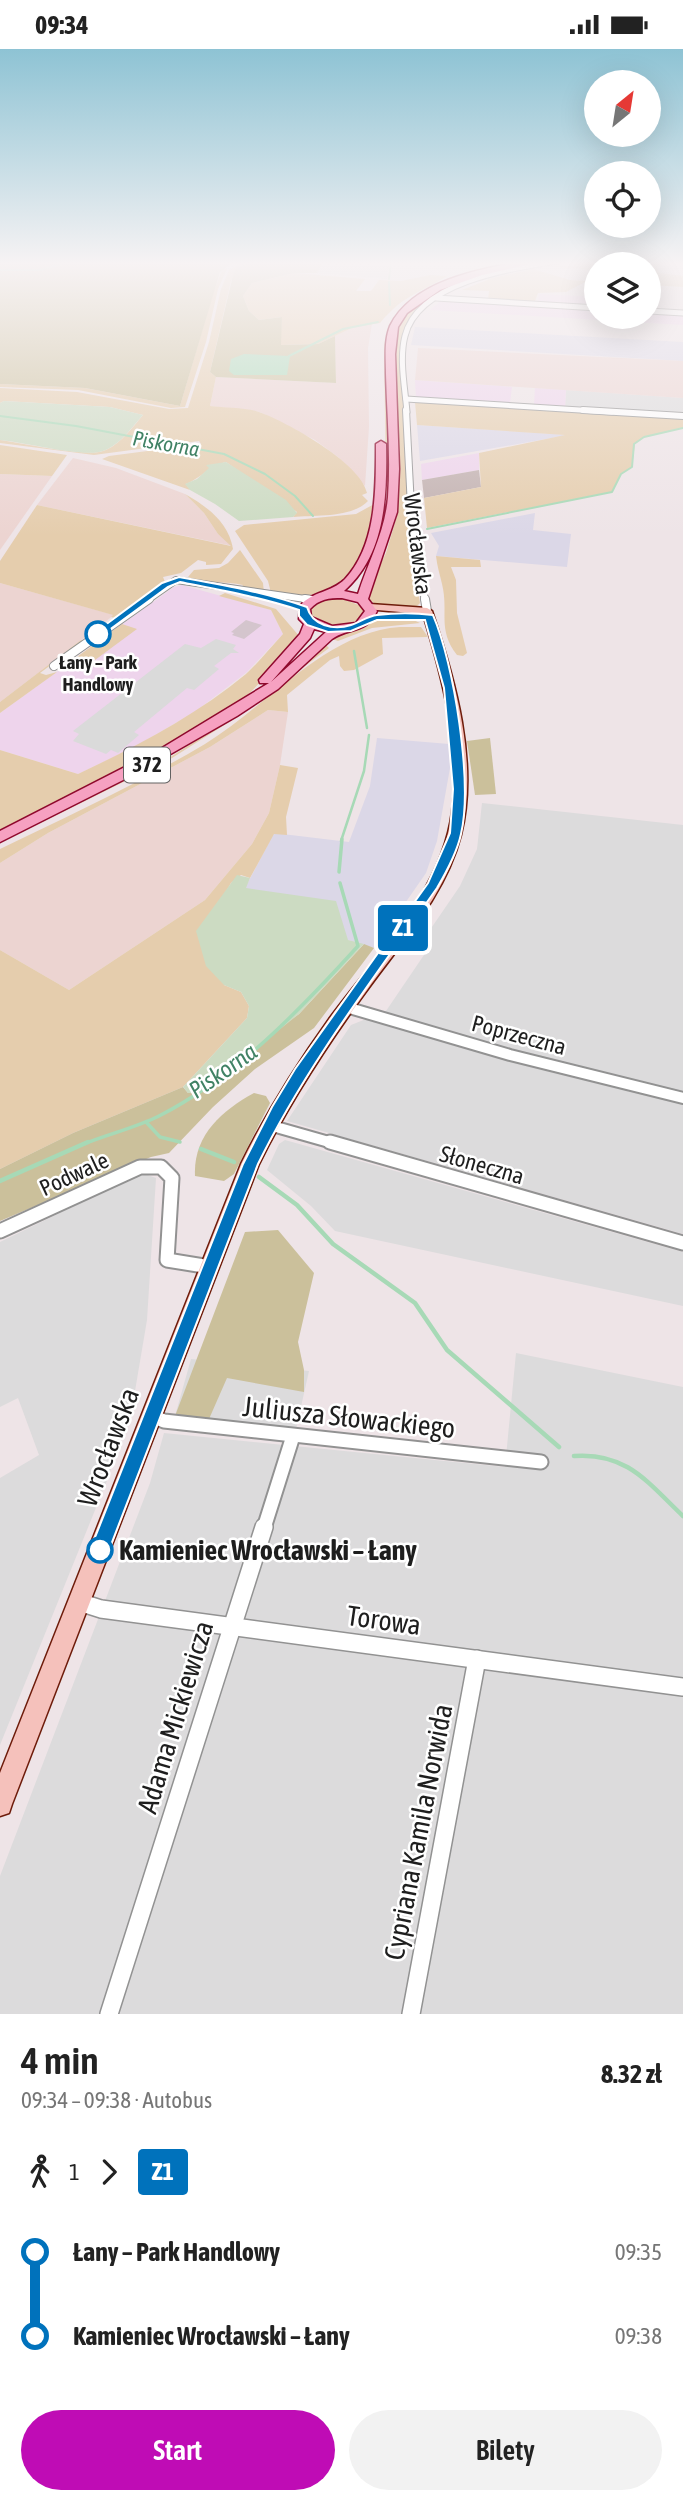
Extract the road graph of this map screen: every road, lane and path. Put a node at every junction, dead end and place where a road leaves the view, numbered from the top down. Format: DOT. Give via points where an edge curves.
graph roads {
  1 [pos="380,353"];
  2 [pos="390,353"];
  3 [pos="405,353"];
  4 [pos="380,376"];
  5 [pos="406,399"];
  6 [pos="683,416"];
  7 [pos="381,438"];
  8 [pos="257,594"];
  9 [pos="334,594"];
  10 [pos="308,604"];
  11 [pos="366,609"];
  12 [pos="428,614"];
  13 [pos="310,623"];
  14 [pos="337,630"];
  15 [pos="54,666"];
  16 [pos="238,709"];
  17 [pos="0,837"];
  18 [pos="346,1007"];
  19 [pos="683,1098"];
  20 [pos="269,1125"];
  21 [pos="0,1231"];
  22 [pos="683,1243"];
  23 [pos="210,1267"];
  24 [pos="152,1416"];
  25 [pos="293,1436"];
  26 [pos="541,1462"];
  27 [pos="79,1602"];
  28 [pos="231,1625"];
  29 [pos="477,1659"];
  30 [pos="683,1687"];
  31 [pos="0,1804"];
  32 [pos="109,2014"];
  33 [pos="411,2014"];
  1 -- 4 [label="main road"];
  2 -- 11 [label="main road" via="393,499"];
  3 -- 5 [label="street, Wrocławska"];
  5 -- 6 [label="street"];
  5 -- 12 [label="street, Wrocławska" via="415,554"];
  7 -- 9 [label="main road" via="378,516 362,561"];
  8 -- 10 [label="street"];
  8 -- 10 [label="street"];
  8 -- 15 [label="street" via="172,581"];
  9 -- 10 [label="main road"];
  9 -- 11 [label="main road"];
  10 -- 13 [label="main road" via="304,616"];
  11 -- 12 [label="main road" via="384,617"];
  11 -- 14 [label="main road, 372" via="356,627"];
  12 -- 18 [label="main road, Wrocławska" via="444,660 452,706 459,789 455,833 433,885"];
  13 -- 14 [label="main road"];
  13 -- 16 [label="main road, 372" via="305,636"];
  14 -- 16 [label="main road, 372" via="268,690"];
  16 -- 17 [label="main road, 372" via="134,772"];
  18 -- 19 [label="street, Poprzeczna" via="510,1055"];
  18 -- 20 [label="main road, Wrocławska"];
  20 -- 22 [label="street, Słoneczna"];
  20 -- 23 [label="main road, Wrocławska"];
  21 -- 23 [label="street, Podwale" via="141,1167 161,1167 172,1178 173,1190 167,1259"];
  23 -- 24 [label="main road, Wrocławska"];
  24 -- 25 [label="street, Juliusza Słowackiego"];
  24 -- 27 [label="main road, Wrocławska"];
  25 -- 26 [label="street, Juliusza Słowackiego"];
  25 -- 28 [label="street, Adama Mickiewicza"];
  27 -- 28 [label="street, Torowa"];
  27 -- 31 [label="main road, Wrocławska"];
  28 -- 29 [label="street, Torowa"];
  28 -- 32 [label="street, Adama Mickiewicza"];
  29 -- 30 [label="street, Torowa"];
  29 -- 33 [label="street, Cypriana Kamila Norwida"];
}
